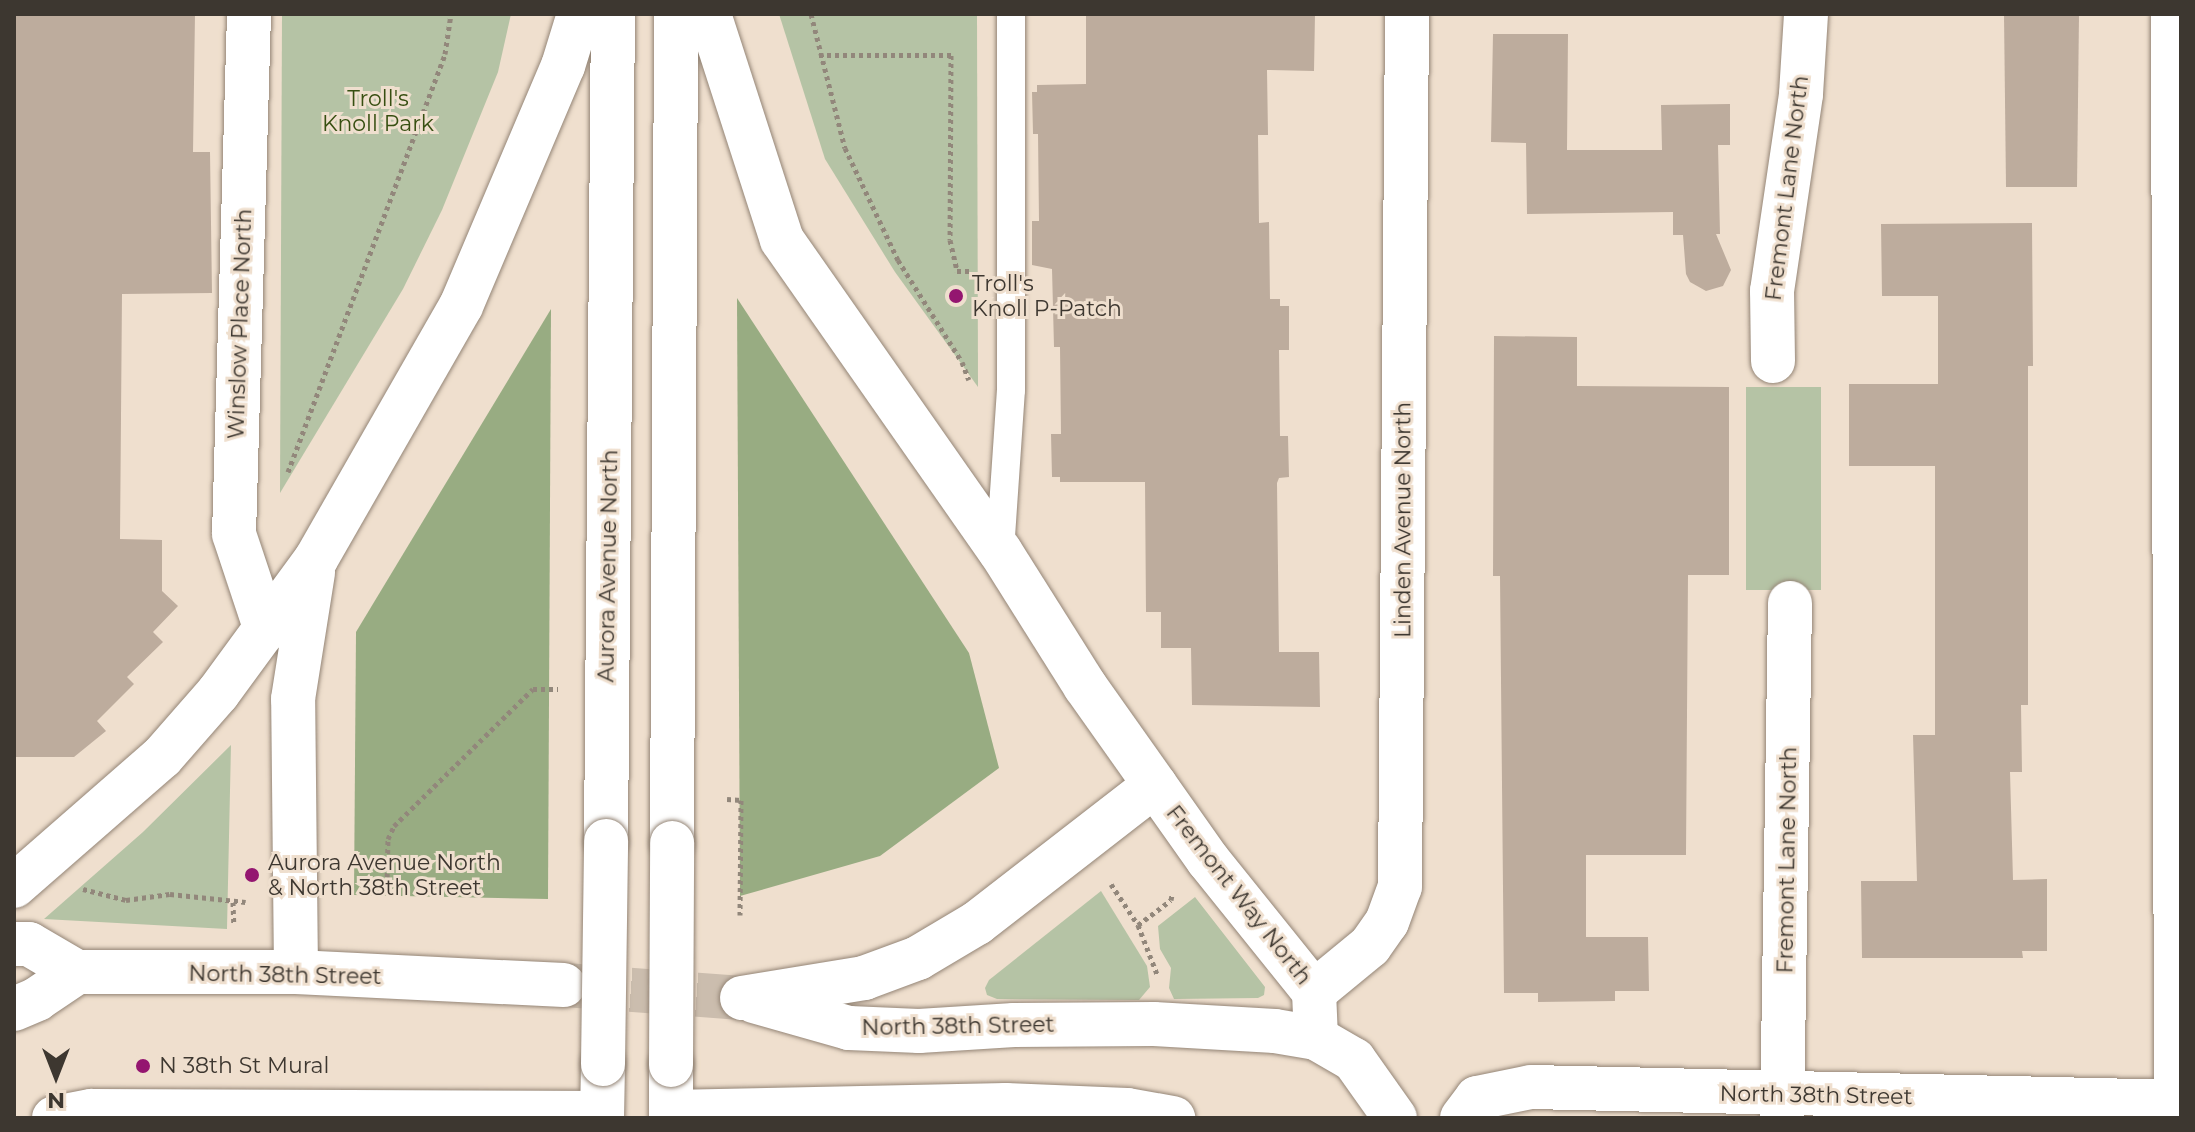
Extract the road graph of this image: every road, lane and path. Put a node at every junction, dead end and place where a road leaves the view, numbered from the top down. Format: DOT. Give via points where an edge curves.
graph roads {
  1 [pos="249,14"];
  2 [pos="451,14"];
  3 [pos="579,14"];
  4 [pos="613,14"];
  5 [pos="676,14"];
  6 [pos="709,14"];
  7 [pos="811,14"];
  8 [pos="1011,14"];
  9 [pos="1407,14"];
  10 [pos="1806,14"];
  11 [pos="2173,14"];
  12 [pos="819,55"];
  13 [pos="981,272"];
  14 [pos="1773,361"];
  15 [pos="971,383"];
  16 [pos="286,478"];
  17 [pos="1000,551"];
  18 [pos="316,559"];
  19 [pos="1790,603"];
  20 [pos="266,630"];
  21 [pos="533,689"];
  22 [pos="1155,785"];
  23 [pos="727,799"];
  24 [pos="1111,884"];
  25 [pos="79,885"];
  26 [pos="387,885"];
  27 [pos="1179,885"];
  28 [pos="14,886"];
  29 [pos="233,902"];
  30 [pos="250,902"];
  31 [pos="740,915"];
  32 [pos="1138,925"];
  33 [pos="234,930"];
  34 [pos="14,944"];
  35 [pos="77,972"];
  36 [pos="296,972"];
  37 [pos="1157,979"];
  38 [pos="564,985"];
  39 [pos="1314,992"];
  40 [pos="14,1009"];
  41 [pos="1316,1038"];
  42 [pos="1782,1106"];
  43 [pos="2178,1107"];
  44 [pos="1006,1112"];
  45 [pos="244,1115"];
  46 [pos="671,1115"];
  47 [pos="602,1116"];
  48 [pos="54,1118"];
  49 [pos="1173,1118"];
  50 [pos="1395,1118"];
  51 [pos="1462,1118"];
  1 -- 20 [label="main road, Winslow Place North" via="234,534"];
  2 -- 16 [label="path" via="445,54"];
  3 -- 18 [label="main road" via="563,66 461,306"];
  4 -- 47 [label="main road, Aurora Avenue North, bridge"];
  5 -- 46 [label="main road, bridge"];
  6 -- 17 [label="main road, Fremont Way North" via="782,240"];
  7 -- 12 [label="path"];
  8 -- 17 [label="lane" via="1011,390"];
  9 -- 39 [label="main road, Linden Avenue North" via="1400,887 1387,922 1370,946"];
  10 -- 14 [label="main road, Fremont Lane North" via="1801,94 1772,291"];
  11 -- 43 [label="main road"];
  12 -- 13 [label="path" via="951,55 950,240 957,271"];
  12 -- 15 [label="path" via="845,148 898,260"];
  17 -- 22 [label="main road, Fremont Way North"];
  18 -- 20 [label="main road"];
  18 -- 36 [label="main road" via="293,699"];
  19 -- 42 [label="main road, Fremont Lane North"];
  20 -- 28 [label="main road" via="162,757"];
  21 -- 26 [label="path" via="394,826 388,839"];
  22 -- 39 [label="main road, Fremont Way North"];
  22 -- 41 [label="main road, North 38th Street" via="977,923 918,958 864,978 742,998 849,1028 1225,1025"];
  23 -- 31 [label="path" via="741,800"];
  24 -- 32 [label="path"];
  25 -- 29 [label="path" via="126,900 170,894"];
  27 -- 32 [label="path" via="1171,900"];
  29 -- 30 [label="path"];
  29 -- 33 [label="path"];
  32 -- 37 [label="path"];
  34 -- 35 [label="main road" via="29,944"];
  35 -- 36 [label="main road, North 38th Street"];
  35 -- 40 [label="main road"];
  36 -- 38 [label="main road, North 38th Street"];
  39 -- 41 [label="main road, Fremont Way North"];
  41 -- 50 [label="main road" via="1354,1060"];
  42 -- 43 [label="main road, North 38th Street"];
  42 -- 51 [label="main road, North 38th Street" via="1531,1087 1477,1098"];
  44 -- 46 [label="main road"];
  44 -- 49 [label="main road" via="1127,1110"];
  45 -- 47 [label="main road"];
  45 -- 48 [label="main road" via="91,1111"];
}
